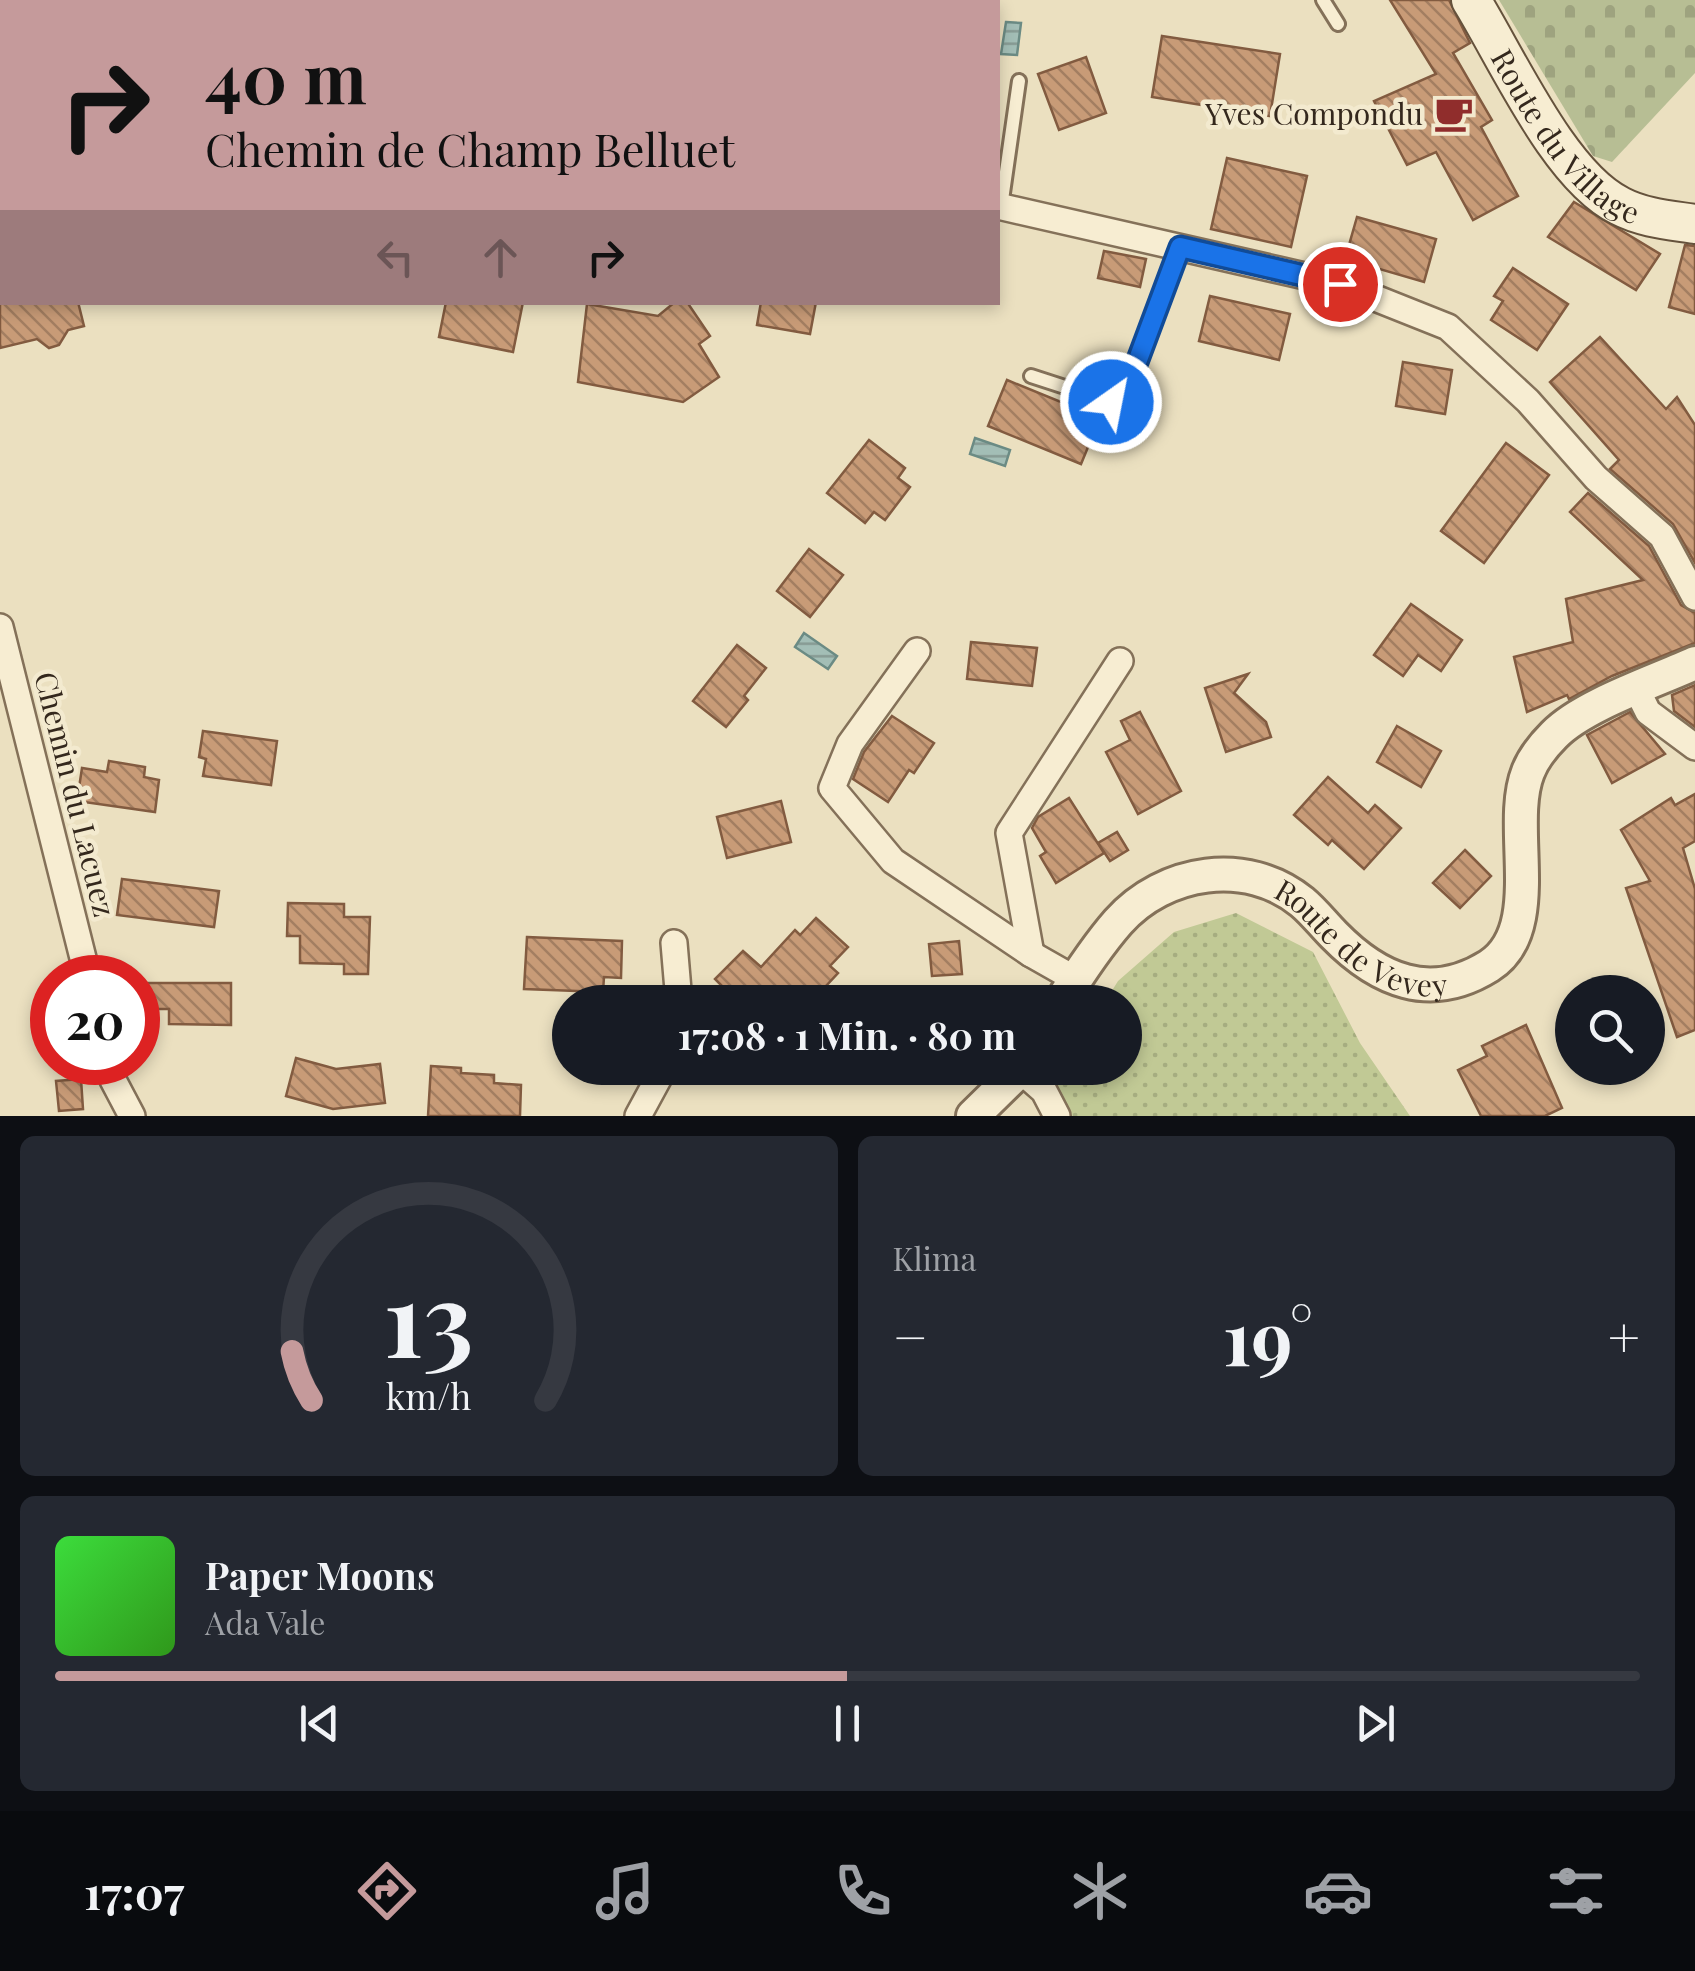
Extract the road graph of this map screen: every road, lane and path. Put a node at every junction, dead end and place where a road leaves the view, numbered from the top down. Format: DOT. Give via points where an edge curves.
graph roads {
  1 [pos="1323,0"];
  2 [pos="1472,0"];
  3 [pos="1338,24"];
  4 [pos="1020,81"];
  5 [pos="1000,200"];
  6 [pos="1000,206"];
  7 [pos="1695,224"];
  8 [pos="1180,247"];
  9 [pos="1031,376"];
  10 [pos="1695,596"];
  11 [pos="0,627"];
  12 [pos="916,651"];
  13 [pos="1120,660"];
  14 [pos="1695,663"];
  15 [pos="1637,690"];
  16 [pos="1695,747"];
  17 [pos="674,943"];
  18 [pos="1031,954"];
  19 [pos="82,955"];
  20 [pos="677,985"];
  21 [pos="1062,985"];
  22 [pos="1072,985"];
  23 [pos="116,1085"];
  24 [pos="655,1085"];
  25 [pos="1005,1085"];
  26 [pos="1038,1085"];
  27 [pos="132,1116"];
  28 [pos="638,1116"];
  29 [pos="974,1116"];
  30 [pos="1057,1116"];
  1 -- 3 [label="lane"];
  2 -- 7 [label="main road, Route du Village" via="1585,182 1635,213"];
  4 -- 5 [label="lane"];
  6 -- 8 [label="street"];
  8 -- 9 [label="lane" via="1124,397 1111,402"];
  8 -- 10 [label="street" via="1340,284 1448,328 1662,536"];
  11 -- 19 [label="street, Chemin du Lacuez"];
  12 -- 18 [label="street" via="850,744 832,788 893,861"];
  13 -- 18 [label="street" via="1009,833"];
  14 -- 15 [label="street, Route de Vevey"];
  15 -- 16 [label="street" via="1648,712"];
  15 -- 22 [label="street, Route de Vevey" via="1573,718 1527,773 1521,904 1513,940 1491,965 1428,986 1398,979 1373,969 1286,891 1222,873 1148,896 1118,922"];
  17 -- 20 [label="street"];
  18 -- 21 [label="street"];
  23 -- 27 [label="street"];
  24 -- 28 [label="street"];
  25 -- 29 [label="street"];
  26 -- 30 [label="street"];
}
